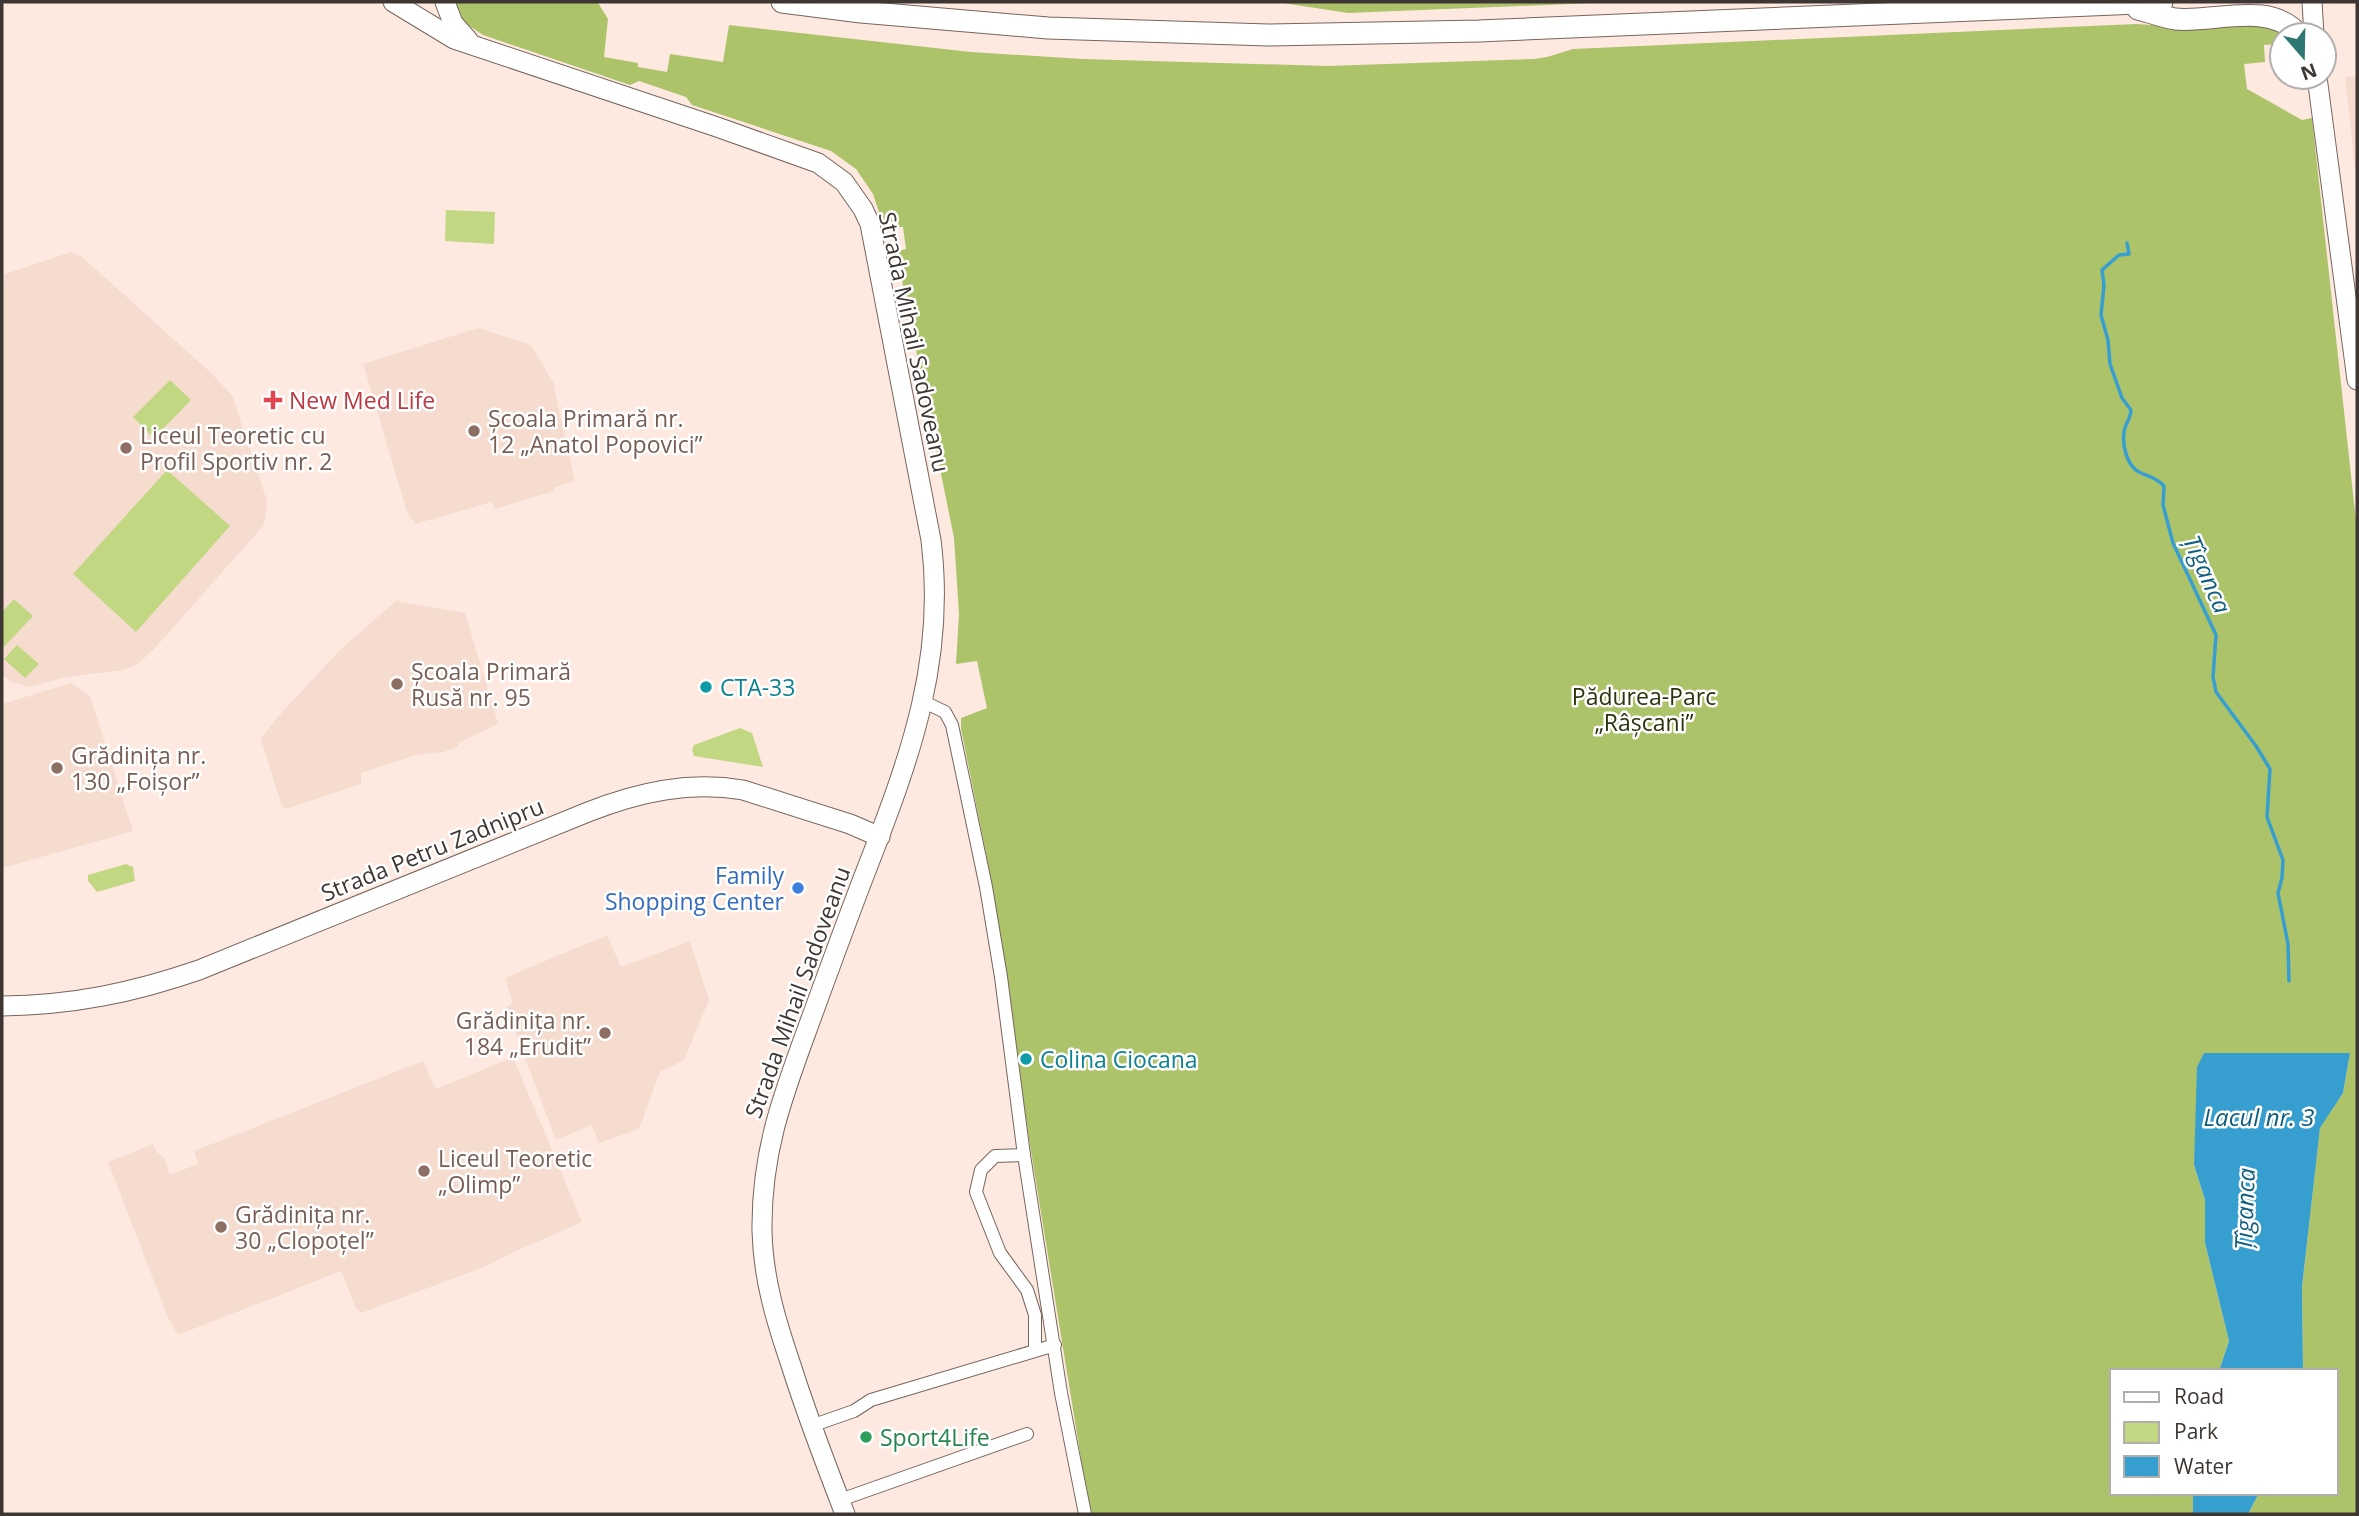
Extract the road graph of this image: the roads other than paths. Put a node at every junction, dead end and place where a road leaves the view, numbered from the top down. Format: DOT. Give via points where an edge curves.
graph roads {
  1 [pos="782,2"];
  2 [pos="2162,2"];
  3 [pos="2312,2"];
  4 [pos="444,3"];
  5 [pos="2119,4"];
  6 [pos="403,7"];
  7 [pos="2282,21"];
  8 [pos="2313,21"];
  9 [pos="474,45"];
  10 [pos="2319,91"];
  11 [pos="2357,380"];
  12 [pos="924,702"];
  13 [pos="880,837"];
  14 [pos="2,1006"];
  15 [pos="1024,1155"];
  16 [pos="1055,1345"];
  17 [pos="1035,1350"];
  18 [pos="811,1426"];
  19 [pos="1027,1434"];
  20 [pos="842,1507"];
  21 [pos="1081,1513"];
  1 -- 5 [label="main road" via="1048,28 1268,35 1479,31"];
  2 -- 5 [label="main road"];
  3 -- 8 [label="main road"];
  4 -- 6 [label="main road" via="436,16 426,18"];
  4 -- 9 [label="main road" via="458,30"];
  5 -- 7 [label="main road" via="2175,19 2271,17"];
  6 -- 9 [label="main road, Strada Mihail Sadoveanu" via="454,39"];
  9 -- 12 [label="main road, Strada Mihail Sadoveanu" via="818,163 854,193 870,224 931,540 936,618"];
  10 -- 11 [label="main road"];
  12 -- 13 [label="main road, Strada Mihail Sadoveanu"];
  12 -- 15 [label="street" via="945,712 954,733 1001,977"];
  13 -- 14 [label="main road, Strada Petru Zadnipru" via="743,790 685,787 649,792 588,812 164,982 80,1002"];
  13 -- 18 [label="main road, Strada Mihail Sadoveanu" via="783,1092 766,1165 762,1233 767,1282"];
  15 -- 16 [label="street"];
  15 -- 17 [label="street" via="995,1156 982,1170 976,1192 1000,1253 1027,1290 1035,1315"];
  16 -- 17 [label="street"];
  16 -- 21 [label="street"];
  17 -- 18 [label="street" via="871,1400"];
  18 -- 20 [label="main road, Strada Mihail Sadoveanu"];
  19 -- 20 [label="street, Strada Mihail Sadoveanu"];
}
